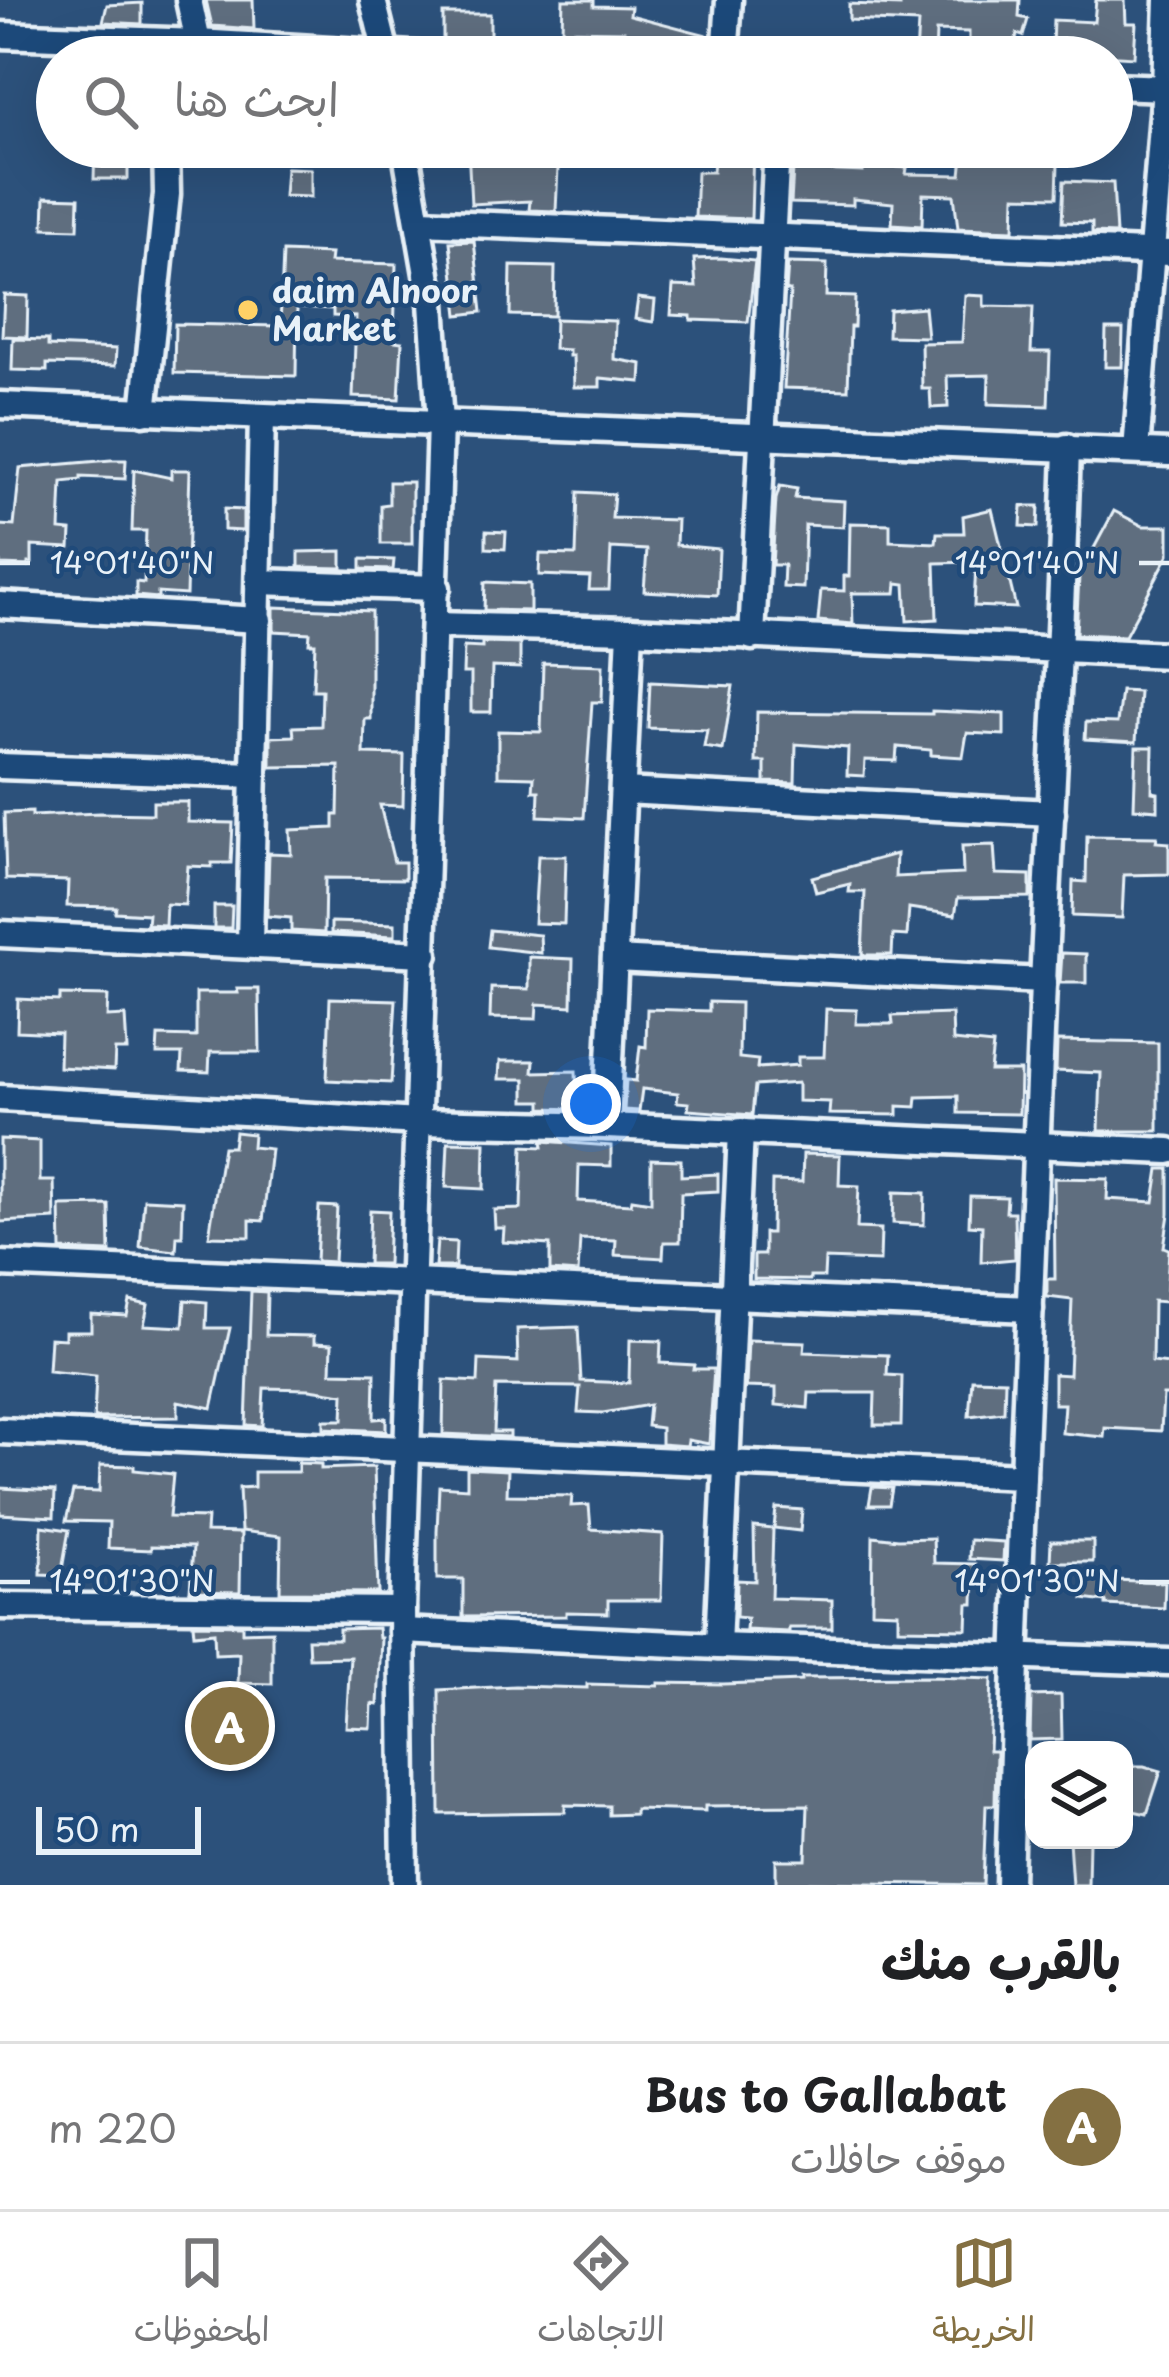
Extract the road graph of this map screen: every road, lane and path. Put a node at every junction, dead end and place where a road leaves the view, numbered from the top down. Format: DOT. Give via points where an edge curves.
graph roads {
  1 [pos="189,0"];
  2 [pos="373,0"];
  3 [pos="729,0"];
  4 [pos="1168,0"];
  5 [pos="0,35"];
  6 [pos="197,36"];
  7 [pos="381,36"];
  8 [pos="726,36"];
  9 [pos="36,38"];
  10 [pos="1133,87"];
  11 [pos="1167,88"];
  12 [pos="166,168"];
  13 [pos="409,168"];
  14 [pos="776,168"];
  15 [pos="420,222"];
  16 [pos="771,238"];
  17 [pos="1160,253"];
  18 [pos="0,405"];
  19 [pos="144,412"];
  20 [pos="262,417"];
  21 [pos="440,423"];
  22 [pos="762,436"];
  23 [pos="1067,447"];
  24 [pos="1136,451"];
  25 [pos="1169,453"];
  26 [pos="260,582"];
  27 [pos="436,588"];
  28 [pos="0,605"];
  29 [pos="259,620"];
  30 [pos="435,625"];
  31 [pos="630,631"];
  32 [pos="752,637"];
  33 [pos="1061,652"];
  34 [pos="1169,655"];
  35 [pos="0,766"];
  36 [pos="254,775"];
  37 [pos="623,791"];
  38 [pos="1052,814"];
  39 [pos="0,934"];
  40 [pos="250,944"];
  41 [pos="425,954"];
  42 [pos="615,959"];
  43 [pos="1043,981"];
  44 [pos="0,1098"];
  45 [pos="419,1122"];
  46 [pos="607,1126"];
  47 [pos="741,1131"];
  48 [pos="1037,1144"];
  49 [pos="1169,1151"];
  50 [pos="0,1264"];
  51 [pos="413,1284"];
  52 [pos="735,1297"];
  53 [pos="1030,1309"];
  54 [pos="0,1431"];
  55 [pos="410,1447"];
  56 [pos="726,1465"];
  57 [pos="1023,1476"];
  58 [pos="0,1606"];
  59 [pos="402,1621"];
  60 [pos="718,1646"];
  61 [pos="1015,1654"];
  62 [pos="1169,1662"];
  63 [pos="405,1885"];
  64 [pos="1009,1885"];
  1 -- 6 [label="street"];
  2 -- 7 [label="street"];
  3 -- 8 [label="street"];
  4 -- 11 [label="street"];
  5 -- 9 [label="street"];
  10 -- 11 [label="street"];
  11 -- 17 [label="street"];
  12 -- 19 [label="street"];
  13 -- 15 [label="street"];
  14 -- 16 [label="street"];
  15 -- 16 [label="street"];
  15 -- 21 [label="street"];
  16 -- 17 [label="street"];
  16 -- 22 [label="street"];
  17 -- 24 [label="street"];
  18 -- 19 [label="street"];
  19 -- 20 [label="street"];
  20 -- 21 [label="street"];
  20 -- 26 [label="street"];
  21 -- 22 [label="street"];
  21 -- 27 [label="street"];
  22 -- 23 [label="street"];
  22 -- 32 [label="street"];
  23 -- 24 [label="street"];
  23 -- 33 [label="street"];
  24 -- 25 [label="street"];
  26 -- 27 [label="street"];
  26 -- 29 [label="street"];
  27 -- 30 [label="street"];
  28 -- 29 [label="street"];
  29 -- 36 [label="street"];
  30 -- 31 [label="street"];
  30 -- 41 [label="street"];
  31 -- 32 [label="street"];
  31 -- 37 [label="street"];
  32 -- 33 [label="street"];
  33 -- 34 [label="street"];
  33 -- 38 [label="street"];
  35 -- 36 [label="street"];
  36 -- 40 [label="street"];
  37 -- 38 [label="street"];
  37 -- 42 [label="street"];
  38 -- 43 [label="street"];
  39 -- 40 [label="street"];
  40 -- 41 [label="street"];
  41 -- 45 [label="street"];
  42 -- 43 [label="street"];
  42 -- 46 [label="street"];
  43 -- 48 [label="street"];
  44 -- 45 [label="street"];
  45 -- 46 [label="street"];
  45 -- 51 [label="street"];
  46 -- 47 [label="street"];
  47 -- 48 [label="street"];
  47 -- 52 [label="street"];
  48 -- 49 [label="street"];
  48 -- 53 [label="street"];
  50 -- 51 [label="street"];
  51 -- 52 [label="street"];
  51 -- 55 [label="street"];
  52 -- 53 [label="street"];
  52 -- 56 [label="street"];
  53 -- 57 [label="street"];
  54 -- 55 [label="street"];
  55 -- 56 [label="street"];
  55 -- 59 [label="street"];
  56 -- 57 [label="street"];
  56 -- 60 [label="street"];
  57 -- 61 [label="street"];
  58 -- 59 [label="street"];
  59 -- 60 [label="street"];
  59 -- 63 [label="street"];
  60 -- 61 [label="street"];
  61 -- 62 [label="street"];
  61 -- 64 [label="street"];
}
